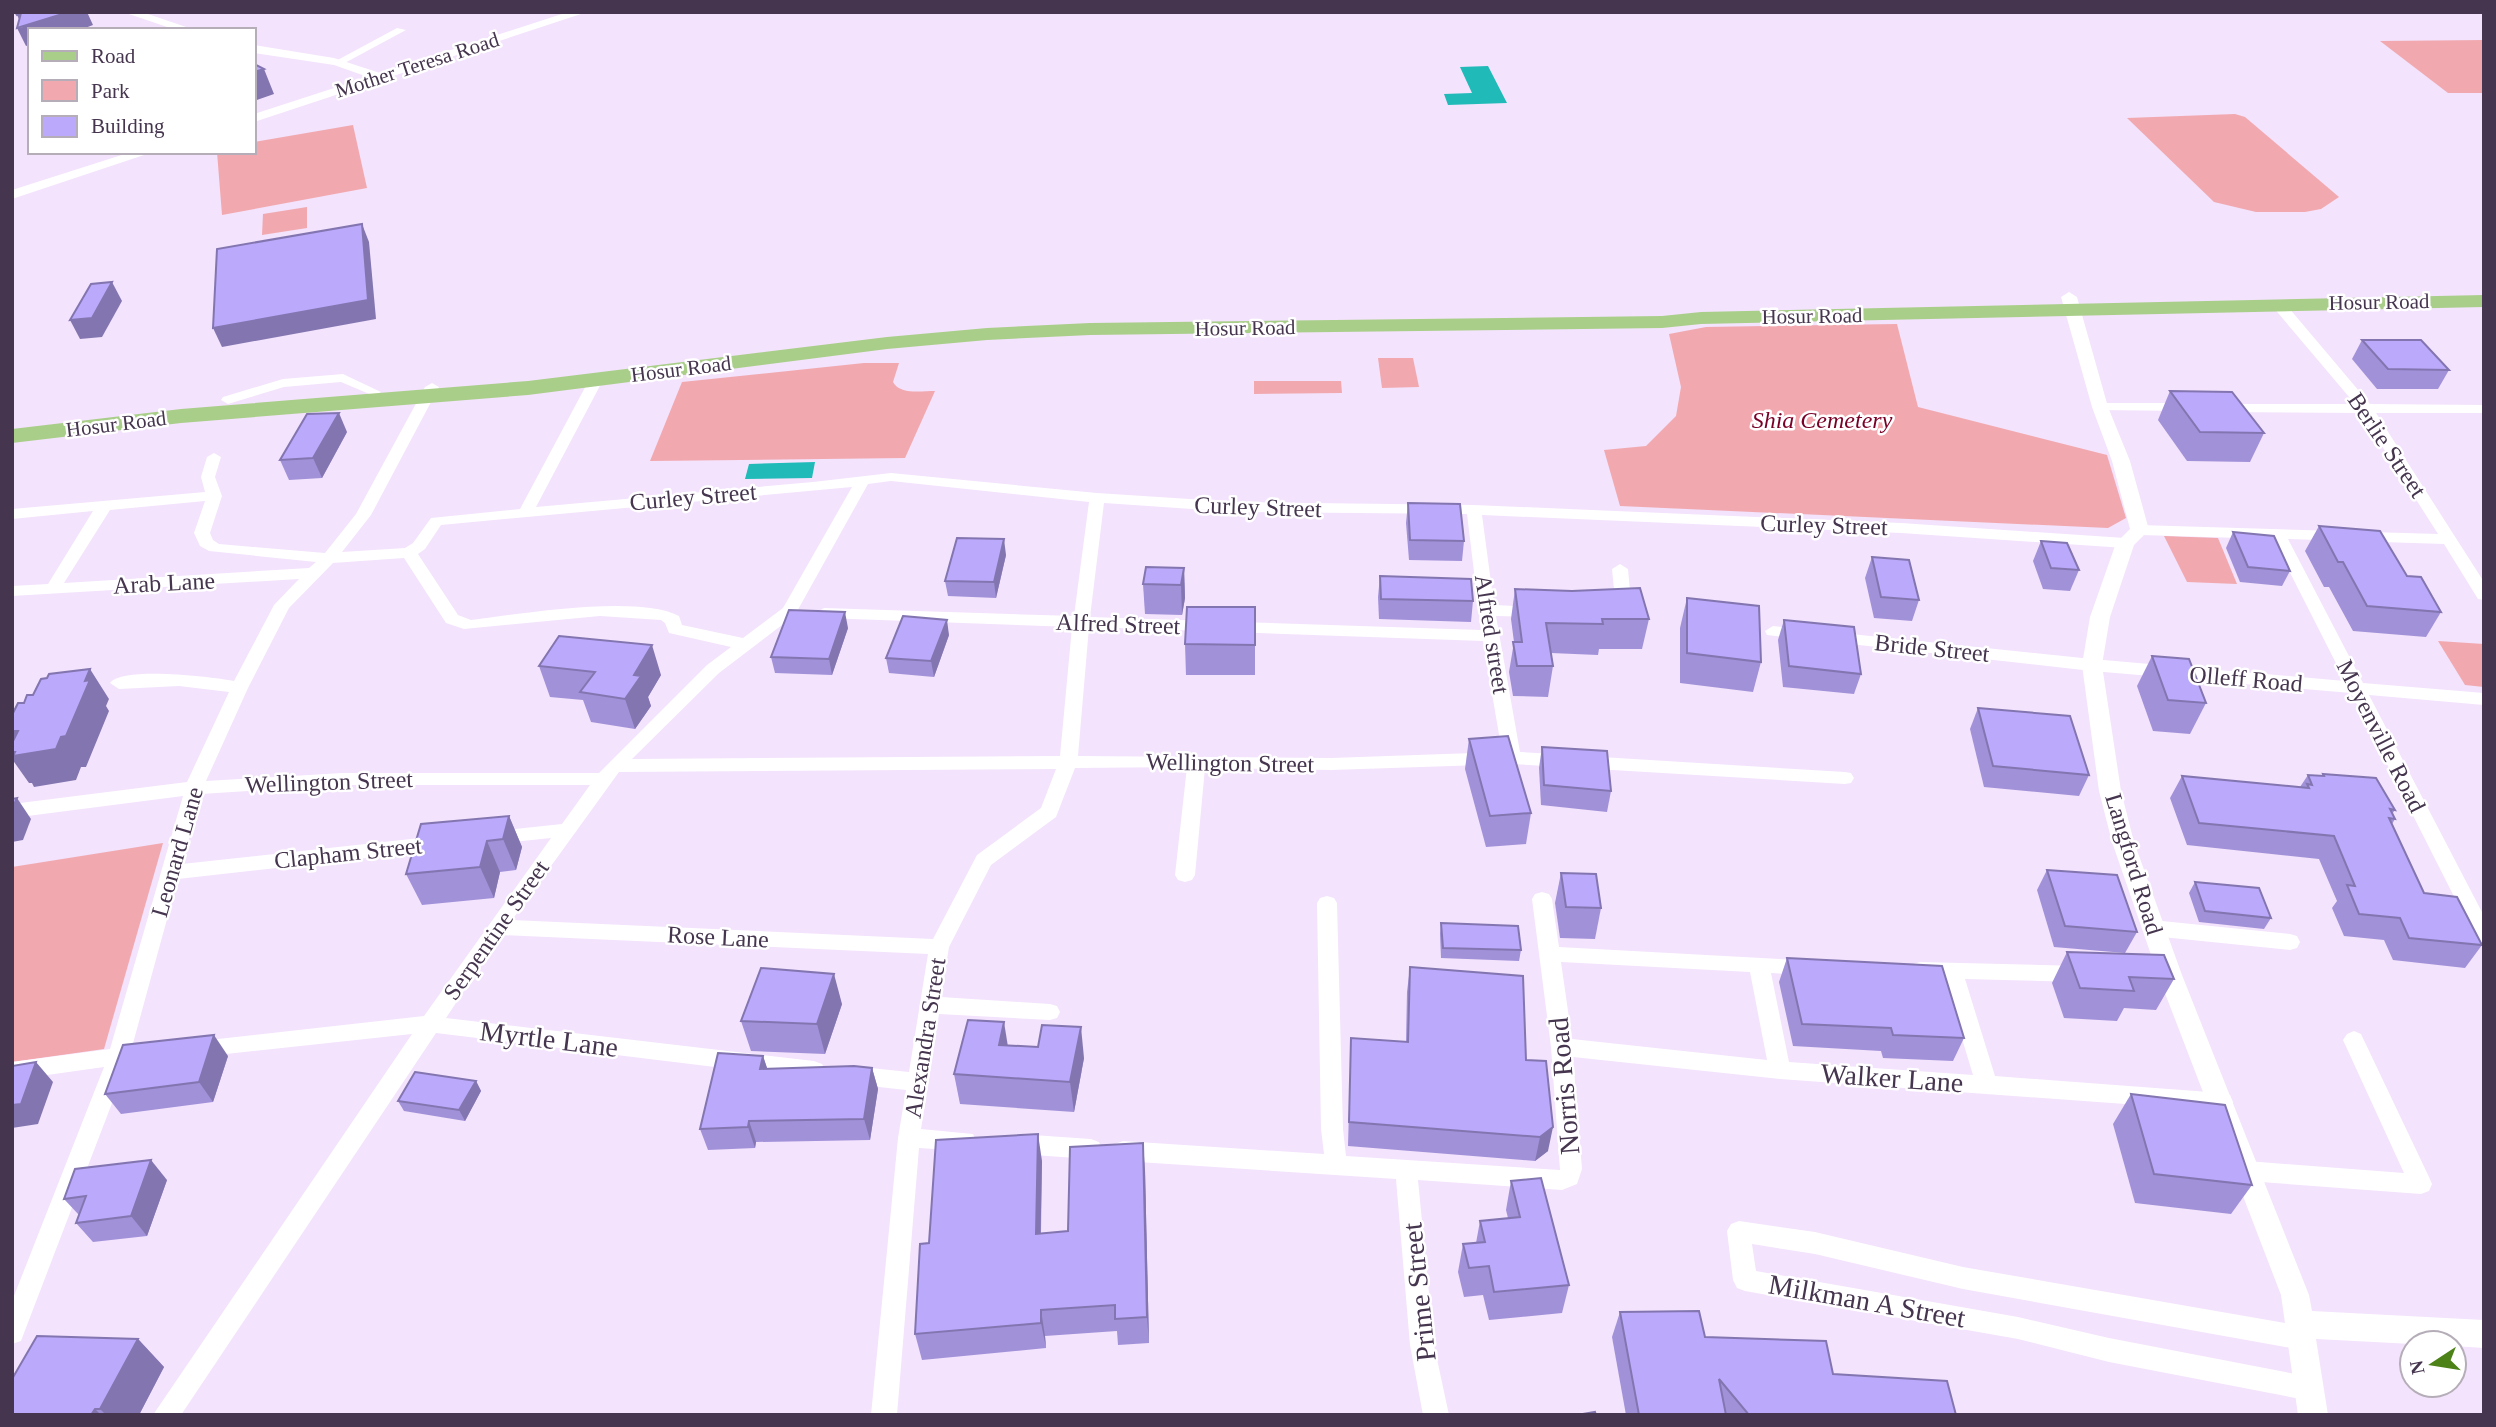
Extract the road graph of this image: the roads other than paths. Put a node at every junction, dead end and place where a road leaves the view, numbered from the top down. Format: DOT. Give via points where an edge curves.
graph roads {
  1 [pos="128,12"];
  2 [pos="563,12"];
  3 [pos="581,12"];
  4 [pos="182,28"];
  5 [pos="401,30"];
  6 [pos="256,49"];
  7 [pos="337,63"];
  8 [pos="376,76"];
  9 [pos="256,114"];
  10 [pos="126,154"];
  11 [pos="139,154"];
  12 [pos="12,193"];
  13 [pos="2483,299"];
  14 [pos="2072,303"];
  15 [pos="2278,304"];
  16 [pos="596,380"];
  17 [pos="427,399"];
  18 [pos="2101,407"];
  19 [pos="2366,409"];
  20 [pos="2484,409"];
  21 [pos="12,422"];
  22 [pos="12,436"];
  23 [pos="214,457"];
  24 [pos="863,480"];
  25 [pos="214,496"];
  26 [pos="1097,498"];
  27 [pos="104,505"];
  28 [pos="1474,510"];
  29 [pos="525,513"];
  30 [pos="12,514"];
  31 [pos="2132,536"];
  32 [pos="2279,536"];
  33 [pos="2449,539"];
  34 [pos="292,553"];
  35 [pos="410,553"];
  36 [pos="329,558"];
  37 [pos="1620,569"];
  38 [pos="316,573"];
  39 [pos="275,576"];
  40 [pos="53,588"];
  41 [pos="12,591"];
  42 [pos="2484,595"];
  43 [pos="1487,610"];
  44 [pos="789,611"];
  45 [pos="1596,611"];
  46 [pos="1553,612"];
  47 [pos="1081,623"];
  48 [pos="1773,631"];
  49 [pos="1490,636"];
  50 [pos="745,644"];
  51 [pos="2092,665"];
  52 [pos="119,683"];
  53 [pos="239,688"];
  54 [pos="2357,689"];
  55 [pos="2484,699"];
  56 [pos="1512,758"];
  57 [pos="1197,761"];
  58 [pos="1068,762"];
  59 [pos="609,773"];
  60 [pos="1845,778"];
  61 [pos="194,788"];
  62 [pos="12,811"];
  63 [pos="567,830"];
  64 [pos="170,873"];
  65 [pos="1185,875"];
  66 [pos="1542,899"];
  67 [pos="1327,903"];
  68 [pos="496,927"];
  69 [pos="2152,928"];
  70 [pos="2484,936"];
  71 [pos="2290,942"];
  72 [pos="939,947"];
  73 [pos="1550,954"];
  74 [pos="1759,965"];
  75 [pos="1828,967"];
  76 [pos="1897,970"];
  77 [pos="1952,971"];
  78 [pos="2100,975"];
  79 [pos="930,1005"];
  80 [pos="1050,1012"];
  81 [pos="429,1024"];
  82 [pos="2354,1040"];
  83 [pos="1562,1047"];
  84 [pos="173,1050"];
  85 [pos="146,1053"];
  86 [pos="119,1056"];
  87 [pos="12,1070"];
  88 [pos="1780,1070"];
  89 [pos="918,1082"];
  90 [pos="1987,1086"];
  91 [pos="2222,1102"];
  92 [pos="909,1138"];
  93 [pos="1336,1164"];
  94 [pos="1406,1169"];
  95 [pos="2247,1171"];
  96 [pos="2301,1331"];
  97 [pos="12,1334"];
  98 [pos="2484,1334"];
  99 [pos="2312,1402"];
  100 [pos="166,1415"];
  101 [pos="884,1415"];
  102 [pos="1436,1415"];
  1 -- 4 [label="street"];
  2 -- 8 [label="street, Mother Teresa Road"];
  3 -- 8 [label="street, Mother Teresa Road"];
  5 -- 7 [label="street"];
  6 -- 7 [label="street"];
  7 -- 8 [label="street"];
  8 -- 9 [label="street, Mother Teresa Road"];
  10 -- 12 [label="street"];
  11 -- 12 [label="street"];
  13 -- 14 [label="main road, Hosur Road"];
  13 -- 15 [label="main road, Hosur Road"];
  14 -- 15 [label="main road, Hosur Road"];
  14 -- 16 [label="main road, Hosur Road" via="1662,322 987,334"];
  14 -- 17 [label="main road, Hosur Road" via="999,325 536,378"];
  14 -- 18 [label="street"];
  15 -- 19 [label="street, Berlie Street"];
  16 -- 17 [label="main road, Hosur Road"];
  16 -- 29 [label="street"];
  17 -- 21 [label="main road, Hosur Road" via="374,392 228,400"];
  17 -- 22 [label="main road, Hosur Road" via="181,416"];
  17 -- 36 [label="street, Leonard Lane" via="363,515"];
  18 -- 19 [label="street"];
  18 -- 31 [label="street" via="2122,461"];
  19 -- 20 [label="street"];
  19 -- 33 [label="street, Berlie Street"];
  23 -- 25 [label="street" via="208,477"];
  24 -- 26 [label="street, Curley Street" via="891,477"];
  24 -- 29 [label="street, Curley Street"];
  24 -- 44 [label="street, Serpentine Street"];
  25 -- 27 [label="street"];
  25 -- 34 [label="street" via="202,533 205,543 232,551"];
  26 -- 28 [label="street, Curley Street" via="1262,508"];
  26 -- 47 [label="street, Alexandra Street"];
  27 -- 30 [label="street"];
  27 -- 40 [label="street"];
  28 -- 31 [label="street, Curley Street"];
  28 -- 43 [label="street, Alfred street"];
  29 -- 35 [label="street, Curley Street" via="436,521"];
  31 -- 32 [label="street, Curley Street"];
  31 -- 51 [label="street, Langford Road" via="2099,617"];
  32 -- 33 [label="street, Curley Street"];
  32 -- 54 [label="street, Moyenville Road"];
  33 -- 42 [label="street, Berlie Street"];
  34 -- 36 [label="street"];
  34 -- 39 [label="street"];
  35 -- 36 [label="street"];
  35 -- 50 [label="street" via="452,620 470,625 600,611 651,614 673,620 675,629"];
  36 -- 38 [label="street, Leonard Lane"];
  37 -- 45 [label="street" via="1623,602"];
  38 -- 39 [label="street, Arab Lane"];
  38 -- 53 [label="street, Leonard Lane" via="282,605"];
  39 -- 40 [label="street, Arab Lane"];
  40 -- 41 [label="street, Arab Lane"];
  43 -- 46 [label="street"];
  43 -- 49 [label="street, Alfred street"];
  44 -- 47 [label="street, Alfred Street"];
  44 -- 50 [label="street, Serpentine Street"];
  47 -- 49 [label="street, Alfred Street"];
  47 -- 58 [label="street, Alexandra Street"];
  48 -- 51 [label="street, Bride Street"];
  49 -- 56 [label="street, Alfred street"];
  50 -- 59 [label="street, Serpentine Street" via="713,669"];
  51 -- 54 [label="street, Olleff Road"];
  51 -- 69 [label="street, Langford Road" via="2110,791"];
  52 -- 53 [label="street" via="187,678"];
  53 -- 61 [label="street, Leonard Lane"];
  54 -- 55 [label="street, Olleff Road"];
  54 -- 70 [label="street, Moyenville Road"];
  56 -- 57 [label="street, Wellington Street" via="1331,764"];
  56 -- 60 [label="street, Wellington Street"];
  57 -- 58 [label="street, Wellington Street"];
  57 -- 65 [label="street"];
  58 -- 59 [label="street, Wellington Street"];
  58 -- 72 [label="street, Alexandra Street" via="1049,812 984,860"];
  59 -- 61 [label="street, Wellington Street" via="342,779"];
  59 -- 63 [label="street, Serpentine Street"];
  61 -- 62 [label="street, Wellington Street"];
  61 -- 64 [label="street, Leonard Lane"];
  63 -- 64 [label="street, Clapham Street"];
  63 -- 68 [label="street, Serpentine Street"];
  64 -- 86 [label="street, Leonard Lane"];
  66 -- 73 [label="street, Norris Road"];
  67 -- 93 [label="street"];
  68 -- 72 [label="street, Rose Lane"];
  68 -- 81 [label="street, Serpentine Street"];
  69 -- 71 [label="street"];
  69 -- 91 [label="street, Langford Road" via="2162,976"];
  72 -- 79 [label="street, Alexandra Street"];
  73 -- 74 [label="street"];
  73 -- 83 [label="street, Norris Road"];
  74 -- 75 [label="street"];
  74 -- 88 [label="street"];
  76 -- 77 [label="street"];
  77 -- 78 [label="street"];
  77 -- 90 [label="street"];
  79 -- 80 [label="street"];
  79 -- 89 [label="street, Alexandra Street"];
  81 -- 84 [label="street, Myrtle Lane"];
  81 -- 89 [label="street, Myrtle Lane"];
  81 -- 100 [label="street, Serpentine Street"];
  82 -- 95 [label="street" via="2421,1184"];
  83 -- 88 [label="street, Walker Lane"];
  83 -- 94 [label="street, Norris Road" via="1569,1177 1555,1181"];
  85 -- 86 [label="street"];
  86 -- 87 [label="street"];
  86 -- 97 [label="street, Leonard Lane"];
  88 -- 90 [label="street, Walker Lane"];
  89 -- 92 [label="street, Alexandra Street"];
  90 -- 91 [label="street, Walker Lane"];
  91 -- 95 [label="street, Langford Road"];
  92 -- 93 [label="street, Norris Road"];
  92 -- 101 [label="street, Alexandra Street"];
  93 -- 94 [label="street, Norris Road"];
  94 -- 102 [label="street, Prime Street" via="1422,1345"];
  95 -- 96 [label="street, Langford Road" via="2295,1295"];
  96 -- 98 [label="street"];
  96 -- 99 [label="street, Langford Road"];
  96 -- 99 [label="street, Milkman A Street" via="1963,1278 1739,1231 1745,1280 2018,1328"];
}
